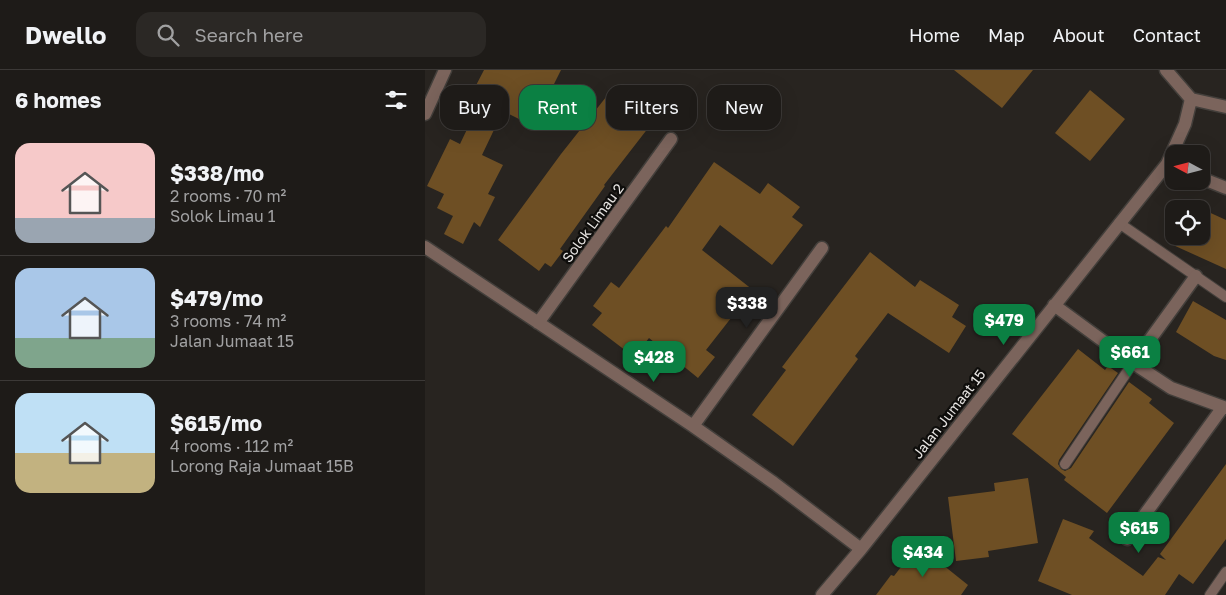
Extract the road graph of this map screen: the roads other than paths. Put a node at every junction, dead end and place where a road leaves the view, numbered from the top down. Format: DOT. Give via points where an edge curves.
graph roads {
  1 [pos="445,70"];
  2 [pos="1165,70"];
  3 [pos="1191,99"];
  4 [pos="1226,107"];
  5 [pos="425,114"];
  6 [pos="671,140"];
  7 [pos="1178,145"];
  8 [pos="1165,172"];
  9 [pos="1210,182"];
  10 [pos="1226,188"];
  11 [pos="1119,223"];
  12 [pos="425,248"];
  13 [pos="822,248"];
  14 [pos="1196,276"];
  15 [pos="1226,298"];
  16 [pos="1054,305"];
  17 [pos="538,324"];
  18 [pos="1133,363"];
  19 [pos="1224,408"];
  20 [pos="693,426"];
  21 [pos="1065,464"];
  22 [pos="1127,539"];
  23 [pos="861,549"];
  24 [pos="1226,572"];
  25 [pos="822,595"];
  26 [pos="1210,595"];
  1 -- 5 [label="street"];
  2 -- 3 [label="street"];
  3 -- 4 [label="street"];
  3 -- 7 [label="street, Jalan Jumaat 15"];
  6 -- 17 [label="street, Solok Limau 2"];
  8 -- 11 [label="street, Jalan Jumaat 15"];
  9 -- 10 [label="street"];
  11 -- 14 [label="lane"];
  11 -- 16 [label="street, Jalan Jumaat 15"];
  12 -- 17 [label="street"];
  13 -- 20 [label="street"];
  14 -- 15 [label="lane"];
  14 -- 18 [label="street"];
  16 -- 18 [label="street"];
  16 -- 23 [label="street, Jalan Jumaat 15"];
  17 -- 20 [label="street"];
  18 -- 19 [label="street" via="1171,388"];
  18 -- 21 [label="lane"];
  19 -- 22 [label="street"];
  20 -- 23 [label="street"];
  23 -- 25 [label="street, Jalan Jumaat 15"];
  24 -- 26 [label="lane"];
}
